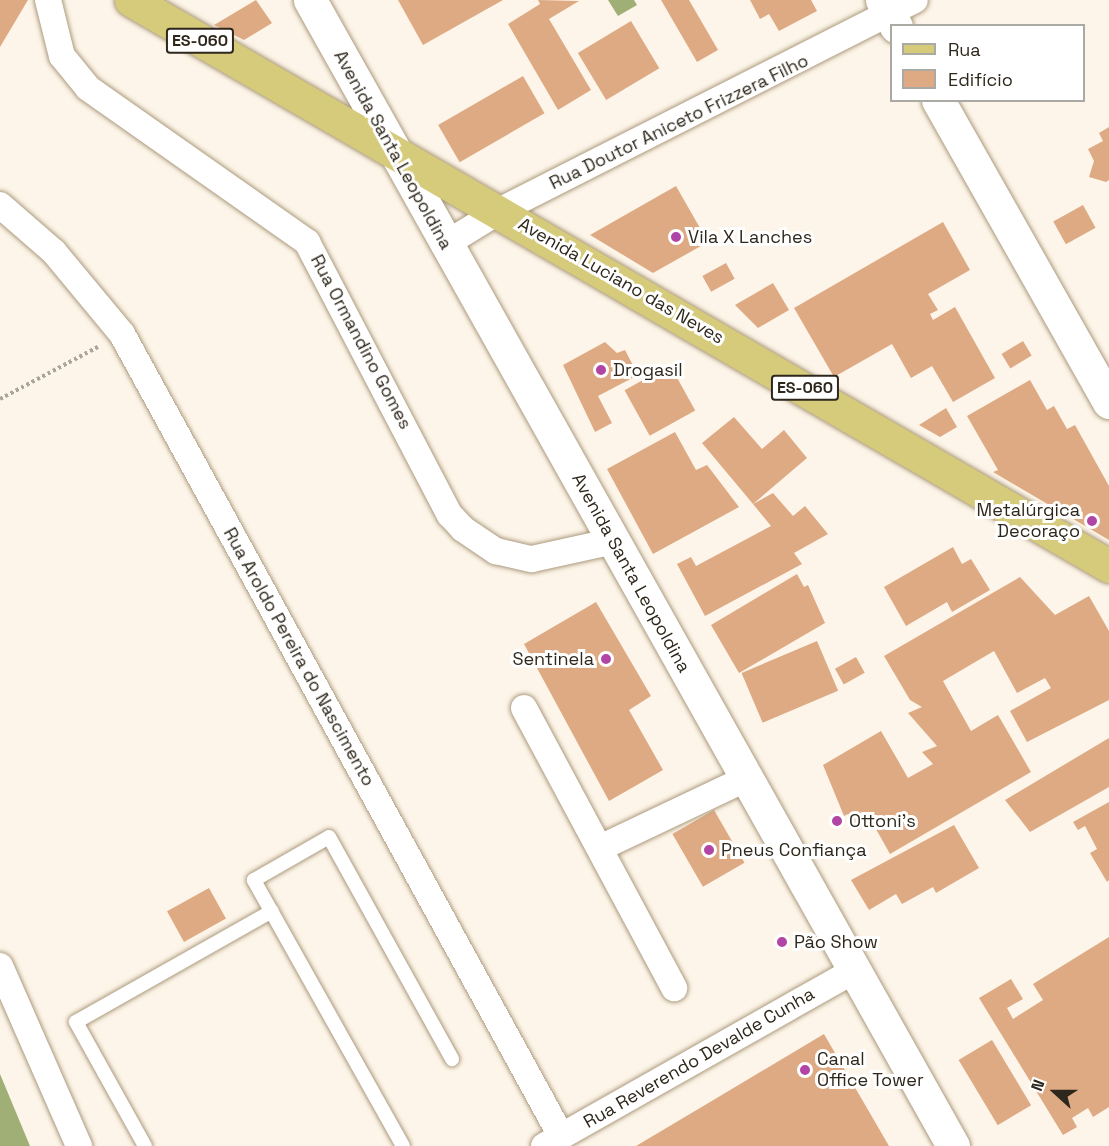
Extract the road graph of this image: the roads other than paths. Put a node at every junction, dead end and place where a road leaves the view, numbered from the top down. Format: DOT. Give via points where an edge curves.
graph roads {
  1 [pos="48,0"];
  2 [pos="131,0"];
  3 [pos="310,0"];
  4 [pos="896,10"];
  5 [pos="939,102"];
  6 [pos="391,152"];
  7 [pos="0,205"];
  8 [pos="501,210"];
  9 [pos="444,245"];
  10 [pos="1109,402"];
  11 [pos="614,541"];
  12 [pos="1109,566"];
  13 [pos="524,708"];
  14 [pos="747,778"];
  15 [pos="602,847"];
  16 [pos="272,911"];
  17 [pos="0,966"];
  18 [pos="855,970"];
  19 [pos="674,988"];
  20 [pos="452,1059"];
  21 [pos="552,1141"];
  22 [pos="79,1146"];
  23 [pos="145,1146"];
  24 [pos="403,1146"];
  25 [pos="953,1146"];
  1 -- 11 [label="street, Rua Ormandino Gomes" via="62,56 88,88 307,242 450,515 463,530 496,551 532,559"];
  2 -- 6 [label="main road, Avenida Luciano das Neves / ES-060"];
  3 -- 6 [label="street, Avenida Santa Leopoldina"];
  4 -- 8 [label="street, Rua Doutor Aniceto Frizzera Filho"];
  5 -- 10 [label="street"];
  6 -- 8 [label="main road, Avenida Luciano das Neves / ES-060"];
  6 -- 9 [label="street, Avenida Santa Leopoldina"];
  7 -- 21 [label="street, Rua Aroldo Pereira do Nascimento" via="54,252 122,334"];
  8 -- 9 [label="street, Rua Doutor Aniceto Frizzera Filho"];
  8 -- 12 [label="main road, Avenida Luciano das Neves / ES-060"];
  9 -- 11 [label="street, Avenida Santa Leopoldina"];
  11 -- 14 [label="street, Avenida Santa Leopoldina"];
  13 -- 15 [label="street"];
  14 -- 15 [label="street"];
  14 -- 18 [label="street, Avenida Santa Leopoldina"];
  15 -- 19 [label="street"];
  16 -- 20 [label="lane" via="254,880 328,837"];
  16 -- 23 [label="lane" via="76,1022"];
  16 -- 24 [label="lane"];
  17 -- 22 [label="street"];
  18 -- 21 [label="street, Rua Reverendo Devalde Cunha"];
  18 -- 25 [label="street, Avenida Santa Leopoldina"];
}
